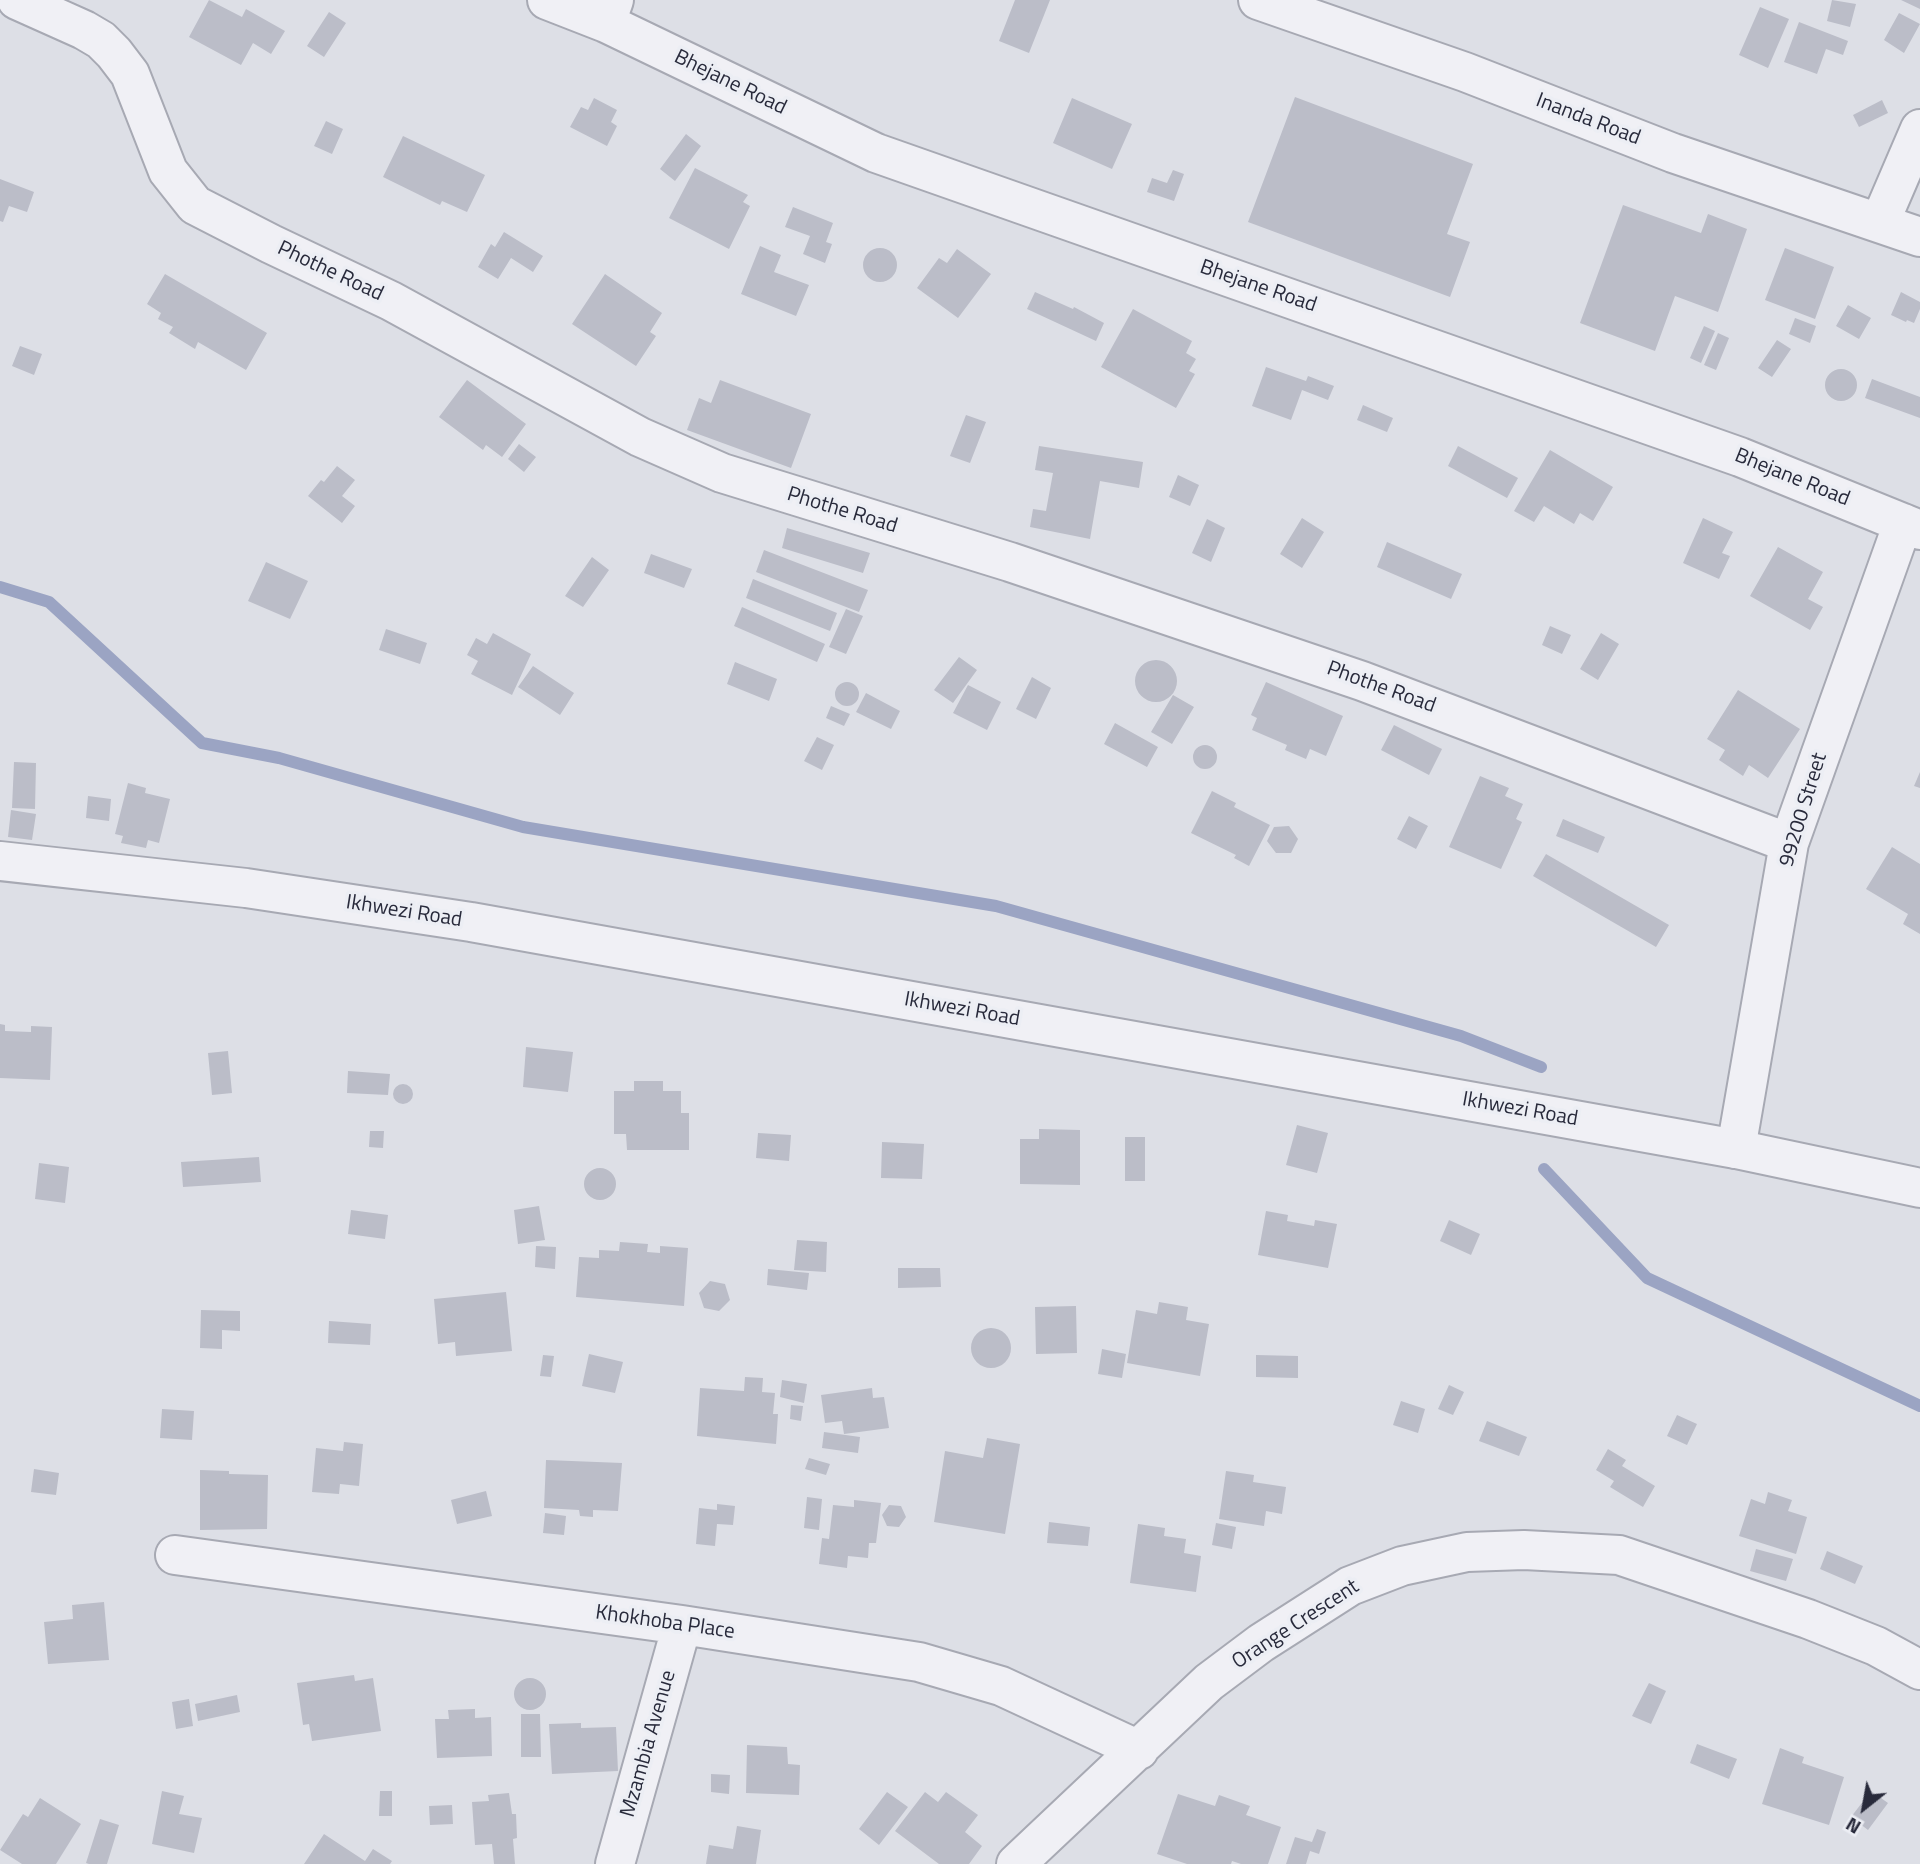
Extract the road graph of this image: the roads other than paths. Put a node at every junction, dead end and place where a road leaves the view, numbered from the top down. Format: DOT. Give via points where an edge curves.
graph roads {
  1 [pos="17,0"];
  2 [pos="547,0"];
  3 [pos="1258,0"];
  4 [pos="610,12"];
  5 [pos="1920,129"];
  6 [pos="1880,222"];
  7 [pos="1920,237"];
  8 [pos="1912,526"];
  9 [pos="1789,842"];
  10 [pos="0,862"];
  11 [pos="1736,1149"];
  12 [pos="1920,1188"];
  13 [pos="175,1555"];
  14 [pos="682,1625"];
  15 [pos="1920,1670"];
  16 [pos="1139,1750"];
  17 [pos="615,1864"];
  18 [pos="1016,1864"];
  1 -- 9 [label="street, Phothe Road" via="84,30 114,52 130,74 168,171 195,205 391,300 639,437 722,473 1010,562 1363,681"];
  2 -- 4 [label="street, Bhejane Road"];
  3 -- 6 [label="street, Inanda Road" via="1465,72 1673,153"];
  4 -- 8 [label="street, Bhejane Road" via="876,153 1740,457"];
  5 -- 6 [label="street"];
  6 -- 7 [label="street, Inanda Road"];
  8 -- 9 [label="street, 99200 Street"];
  9 -- 11 [label="street, 99200 Street"];
  10 -- 11 [label="street, Ikhwezi Road" via="246,888 471,922"];
  11 -- 12 [label="street, Ikhwezi Road"];
  13 -- 14 [label="street, Khokhoba Place"];
  14 -- 16 [label="street, Khokhoba Place" via="919,1661 1001,1686"];
  14 -- 17 [label="street, Mzambia Avenue"];
  15 -- 16 [label="street, Orange Crescent" via="1876,1646 1808,1619 1619,1555 1467,1552 1402,1566 1350,1586 1209,1682"];
  16 -- 18 [label="street, Orange Crescent"];
}
